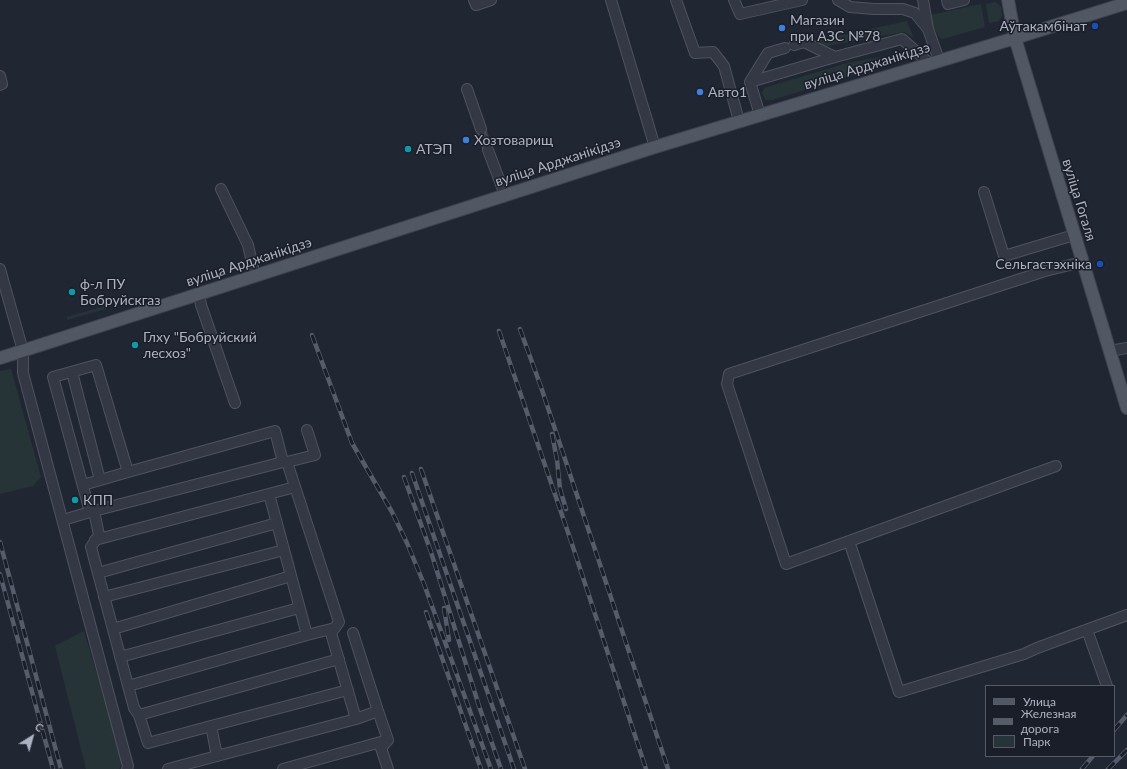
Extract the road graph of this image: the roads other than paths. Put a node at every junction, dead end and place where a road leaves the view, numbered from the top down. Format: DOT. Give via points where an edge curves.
graph roads {
  1 [pos="474,0"];
  2 [pos="491,0"];
  3 [pos="611,0"];
  4 [pos="676,0"];
  5 [pos="734,0"];
  6 [pos="802,0"];
  7 [pos="838,0"];
  8 [pos="923,0"];
  9 [pos="947,0"];
  10 [pos="964,0"];
  11 [pos="1008,0"];
  12 [pos="1127,3"];
  13 [pos="1105,5"];
  14 [pos="928,28"];
  15 [pos="1015,38"];
  16 [pos="835,57"];
  17 [pos="934,62"];
  18 [pos="0,76"];
  19 [pos="750,82"];
  20 [pos="0,84"];
  21 [pos="467,89"];
  22 [pos="760,114"];
  23 [pos="739,121"];
  24 [pos="481,129"];
  25 [pos="654,147"];
  26 [pos="488,150"];
  27 [pos="221,189"];
  28 [pos="984,192"];
  29 [pos="505,195"];
  30 [pos="1074,234"];
  31 [pos="1082,262"];
  32 [pos="0,270"];
  33 [pos="255,276"];
  34 [pos="199,294"];
  35 [pos="1127,348"];
  36 [pos="23,351"];
  37 [pos="1110,351"];
  38 [pos="0,358"];
  39 [pos="72,372"];
  40 [pos="235,403"];
  41 [pos="1127,408"];
  42 [pos="307,430"];
  43 [pos="285,462"];
  44 [pos="1056,466"];
  45 [pos="128,472"];
  46 [pos="100,480"];
  47 [pos="82,485"];
  48 [pos="295,487"];
  49 [pos="269,494"];
  50 [pos="92,512"];
  51 [pos="63,520"];
  52 [pos="277,523"];
  53 [pos="95,540"];
  54 [pos="849,541"];
  55 [pos="284,550"];
  56 [pos="98,573"];
  57 [pos="291,576"];
  58 [pos="104,597"];
  59 [pos="300,608"];
  60 [pos="1127,615"];
  61 [pos="335,628"];
  62 [pos="113,629"];
  63 [pos="1087,630"];
  64 [pos="353,633"];
  65 [pos="307,635"];
  66 [pos="120,657"];
  67 [pos="339,659"];
  68 [pos="1107,685"];
  69 [pos="128,686"];
  70 [pos="348,690"];
  71 [pos="378,711"];
  72 [pos="140,715"];
  73 [pos="356,719"];
  74 [pos="211,726"];
  75 [pos="388,740"];
  76 [pos="217,756"];
  77 [pos="127,769"];
  78 [pos="168,769"];
  79 [pos="283,769"];
  80 [pos="388,769"];
  1 -- 2 [label="lane" via="476,5"];
  3 -- 25 [label="lane"];
  4 -- 23 [label="lane" via="695,53 713,52 724,66"];
  5 -- 6 [label="lane" via="740,14"];
  7 -- 14 [label="lane" via="850,7 903,9 915,13"];
  8 -- 14 [label="lane"];
  9 -- 10 [label="lane" via="948,4"];
  11 -- 15 [label="main road, вуліца Гогаля"];
  12 -- 13 [label="main road, вуліца Арджанікідзэ"];
  13 -- 15 [label="main road, вуліца Арджанікідзэ"];
  14 -- 17 [label="lane"];
  15 -- 17 [label="main road, вуліца Арджанікідзэ"];
  15 -- 30 [label="main road, вуліца Гогаля"];
  16 -- 17 [label="lane" via="902,39"];
  16 -- 19 [label="lane"];
  16 -- 19 [label="lane" via="804,42 789,46 768,53"];
  17 -- 22 [label="main road, вуліца Арджанікідзэ"];
  18 -- 20 [label="lane"];
  19 -- 22 [label="lane"];
  21 -- 24 [label="lane"];
  22 -- 23 [label="main road, вуліца Арджанікідзэ"];
  23 -- 25 [label="main road, вуліца Арджанікідзэ"];
  25 -- 29 [label="main road, вуліца Арджанікідзэ"];
  26 -- 29 [label="lane"];
  27 -- 33 [label="lane" via="248,245"];
  28 -- 30 [label="lane" via="1004,256"];
  29 -- 33 [label="main road, вуліца Арджанікідзэ"];
  30 -- 31 [label="main road, вуліца Гогаля"];
  31 -- 37 [label="main road, вуліца Гогаля"];
  31 -- 54 [label="lane" via="1045,271 729,374 727,384 786,564"];
  32 -- 36 [label="lane"];
  33 -- 34 [label="main road, вуліца Арджанікідзэ"];
  34 -- 36 [label="main road, вуліца Арджанікідзэ"];
  34 -- 40 [label="lane"];
  35 -- 37 [label="lane"];
  36 -- 38 [label="main road, вуліца Арджанікідзэ"];
  36 -- 51 [label="lane" via="23,373"];
  37 -- 41 [label="main road, вуліца Гогаля"];
  39 -- 45 [label="lane" via="96,365"];
  39 -- 46 [label="lane"];
  39 -- 47 [label="lane" via="53,377"];
  42 -- 43 [label="lane" via="314,455"];
  43 -- 45 [label="lane" via="275,431"];
  43 -- 48 [label="lane"];
  43 -- 50 [label="lane"];
  44 -- 54 [label="lane"];
  45 -- 46 [label="lane"];
  46 -- 47 [label="lane"];
  47 -- 50 [label="lane"];
  48 -- 49 [label="lane"];
  48 -- 61 [label="lane" via="339,622"];
  49 -- 52 [label="lane"];
  49 -- 53 [label="lane"];
  50 -- 51 [label="lane"];
  50 -- 53 [label="lane" via="99,534"];
  51 -- 77 [label="lane"];
  52 -- 55 [label="lane"];
  52 -- 56 [label="lane"];
  53 -- 56 [label="lane" via="91,547"];
  54 -- 63 [label="lane" via="899,692 1024,654"];
  55 -- 57 [label="lane"];
  55 -- 58 [label="lane"];
  56 -- 58 [label="lane"];
  57 -- 59 [label="lane"];
  57 -- 62 [label="lane"];
  58 -- 62 [label="lane"];
  59 -- 65 [label="lane"];
  59 -- 66 [label="lane"];
  60 -- 63 [label="lane"];
  61 -- 65 [label="lane"];
  61 -- 67 [label="lane" via="331,633"];
  62 -- 66 [label="lane"];
  63 -- 68 [label="lane"];
  64 -- 71 [label="lane"];
  65 -- 69 [label="lane"];
  66 -- 69 [label="lane"];
  67 -- 70 [label="lane"];
  67 -- 72 [label="lane"];
  69 -- 72 [label="lane" via="134,708"];
  70 -- 73 [label="lane"];
  70 -- 74 [label="lane"];
  71 -- 73 [label="lane"];
  71 -- 75 [label="lane"];
  72 -- 74 [label="lane" via="148,743"];
  73 -- 76 [label="lane"];
  74 -- 76 [label="lane"];
  75 -- 79 [label="lane"];
  75 -- 80 [label="lane" via="381,748"];
  76 -- 78 [label="lane"];
}
